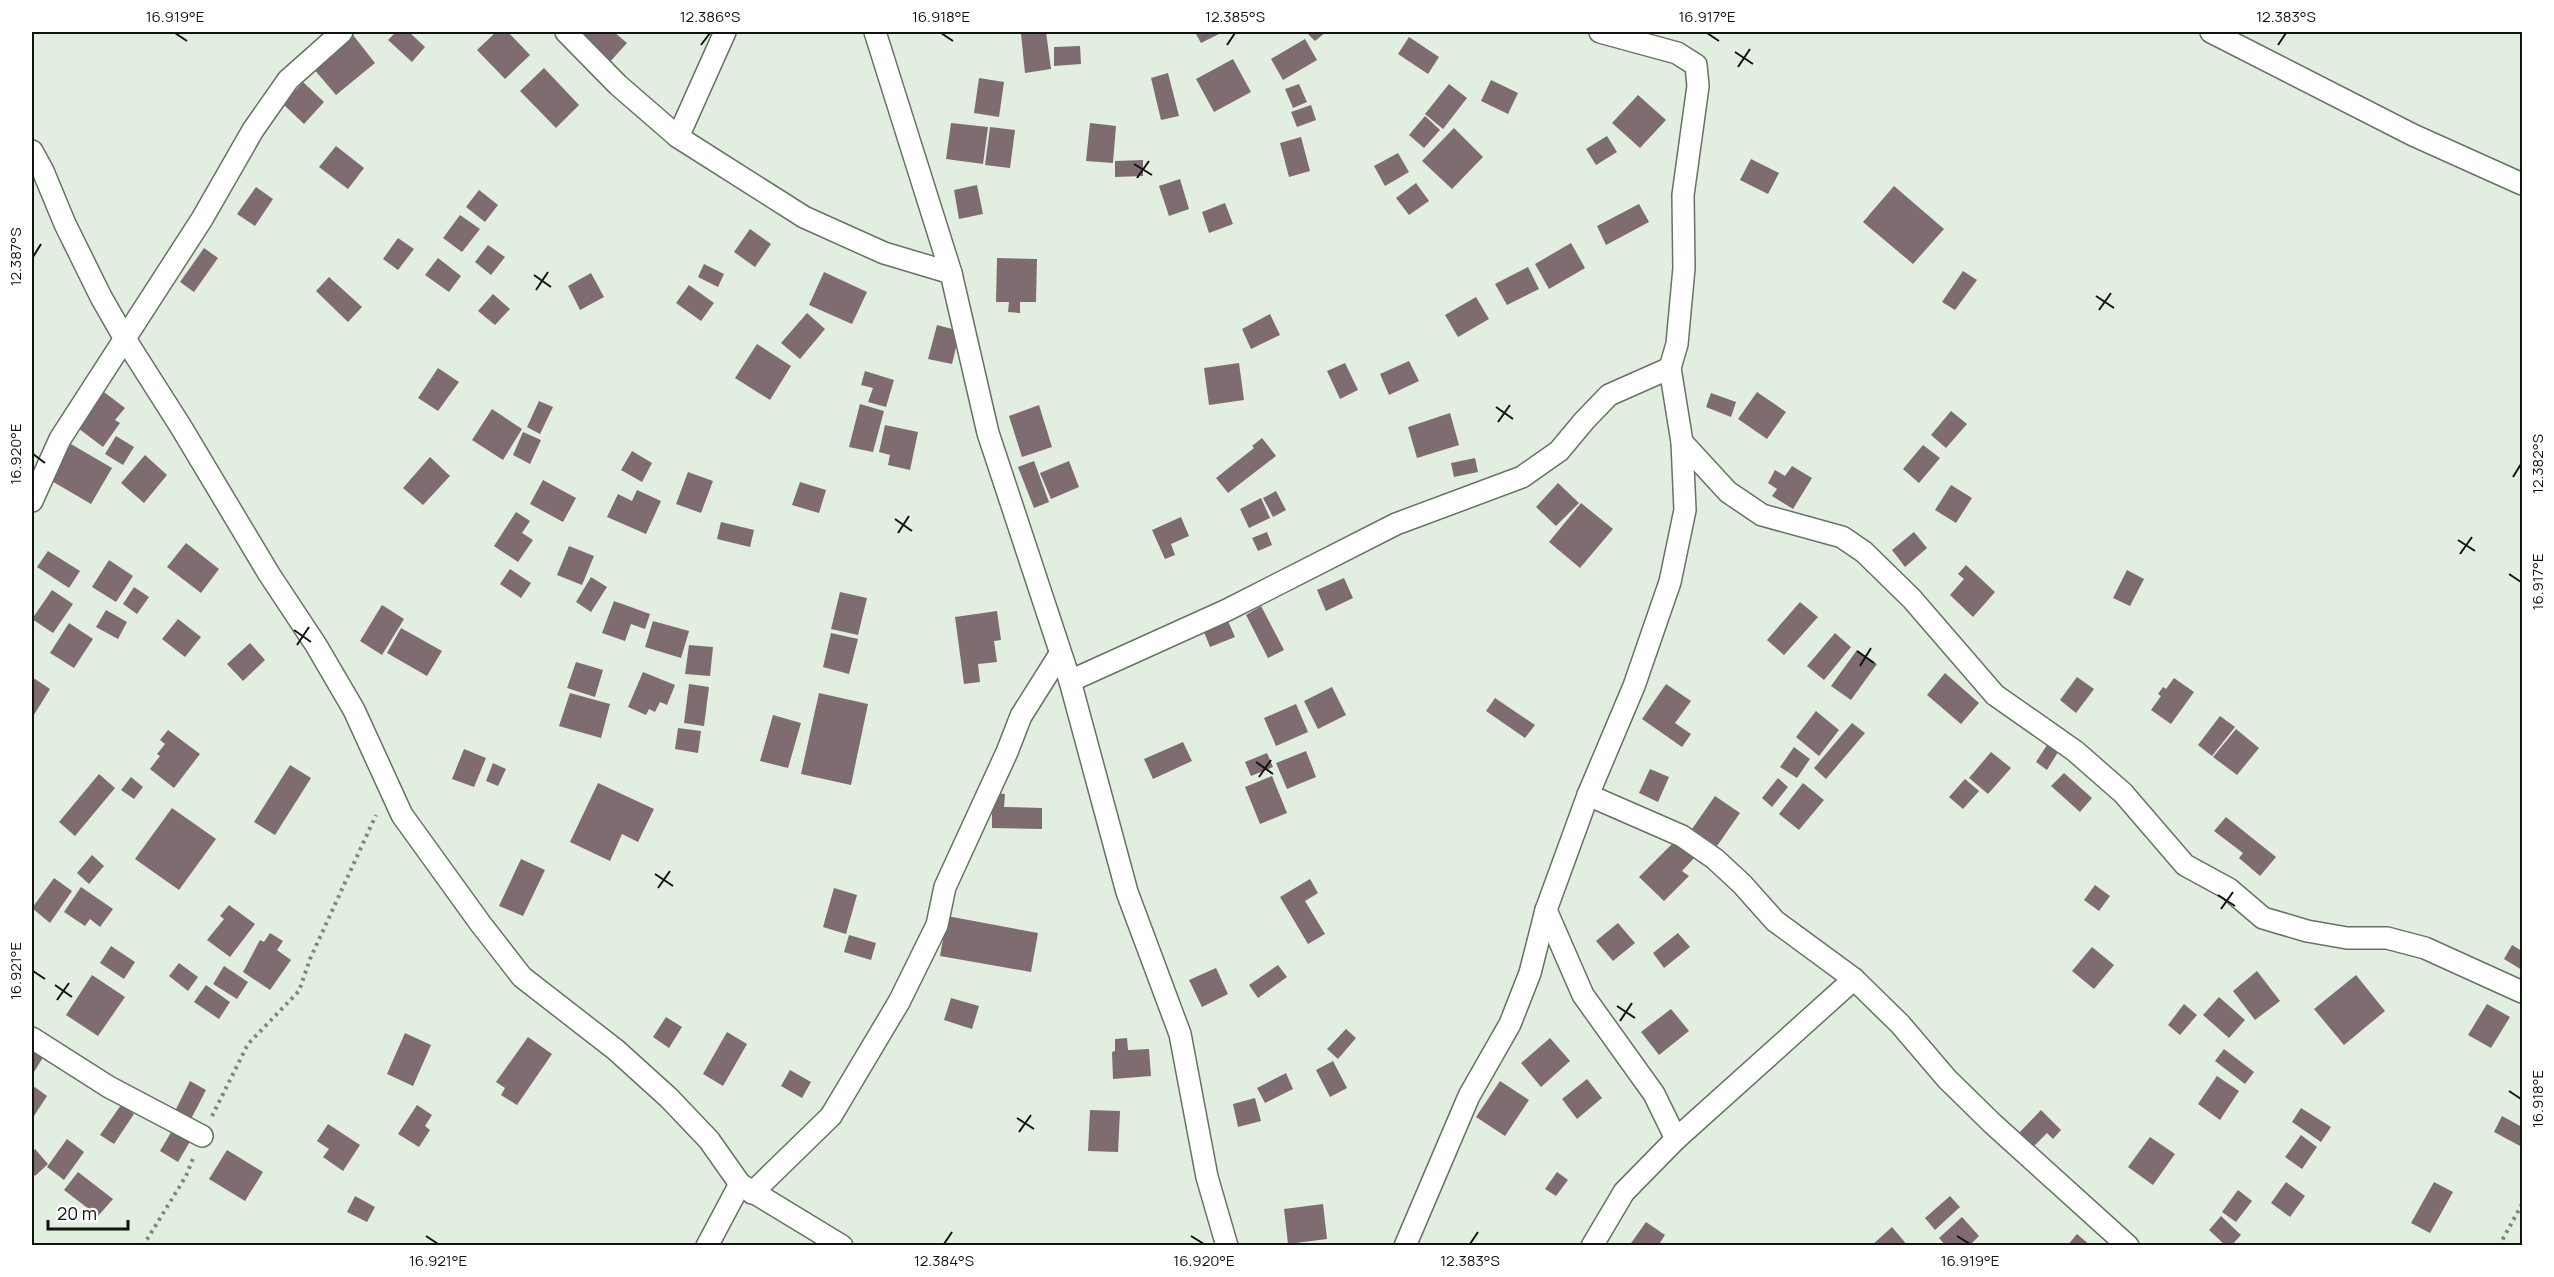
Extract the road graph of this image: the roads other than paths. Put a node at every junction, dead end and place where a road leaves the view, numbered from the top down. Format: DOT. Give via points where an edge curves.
graph roads {
  1 [pos="342,32"];
  2 [pos="566,32"];
  3 [pos="725,32"];
  4 [pos="875,32"];
  5 [pos="1600,32"];
  6 [pos="2211,32"];
  7 [pos="678,136"];
  8 [pos="32,151"];
  9 [pos="2523,184"];
  10 [pos="951,273"];
  11 [pos="124,339"];
  12 [pos="1670,368"];
  13 [pos="1682,442"];
  14 [pos="32,501"];
  15 [pos="1060,654"];
  16 [pos="1070,681"];
  17 [pos="1588,795"];
  18 [pos="1546,910"];
  19 [pos="1854,979"];
  20 [pos="2523,992"];
  21 [pos="32,1038"];
  22 [pos="202,1136"];
  23 [pos="1676,1138"];
  24 [pos="746,1188"];
  25 [pos="707,1245"];
  26 [pos="842,1245"];
  27 [pos="1227,1245"];
  28 [pos="1405,1245"];
  29 [pos="1592,1245"];
  30 [pos="2128,1245"];
  1 -- 11 [label="street" via="288,80"];
  2 -- 7 [label="street" via="618,86"];
  3 -- 7 [label="street"];
  4 -- 10 [label="street"];
  5 -- 12 [label="street" via="1677,53 1696,65 1698,86 1683,195 1683,278 1677,344"];
  6 -- 9 [label="street" via="2413,135"];
  7 -- 10 [label="street" via="804,217 884,254"];
  8 -- 11 [label="street"];
  10 -- 15 [label="street" via="988,433"];
  11 -- 14 [label="street" via="60,440"];
  11 -- 24 [label="street" via="354,710 402,815 480,923 522,976 616,1050 669,1098 710,1140"];
  12 -- 13 [label="street"];
  12 -- 16 [label="street" via="1609,395 1559,451 1522,477 1396,524 1227,610"];
  13 -- 17 [label="street" via="1685,510 1670,582 1634,686"];
  13 -- 20 [label="street" via="1728,492 1762,515 1842,537 1864,552 1912,599 1995,695 2075,751 2123,793 2185,865 2229,889 2263,918 2307,931 2347,938 2387,938 2425,948"];
  15 -- 16 [label="street"];
  15 -- 24 [label="street" via="1021,716 945,887 937,925 899,1002 831,1116"];
  16 -- 27 [label="street" via="1127,892 1180,1034 1208,1177"];
  17 -- 18 [label="street"];
  17 -- 19 [label="street" via="1682,836 1698,847 1742,884 1775,921"];
  18 -- 23 [label="street" via="1582,995 1654,1094"];
  18 -- 28 [label="street" via="1530,973 1510,1024 1469,1096"];
  19 -- 23 [label="street"];
  19 -- 30 [label="street" via="1970,1102"];
  21 -- 22 [label="street" via="109,1087"];
  23 -- 29 [label="street" via="1624,1192"];
  24 -- 25 [label="street"];
  24 -- 26 [label="street"];
}
